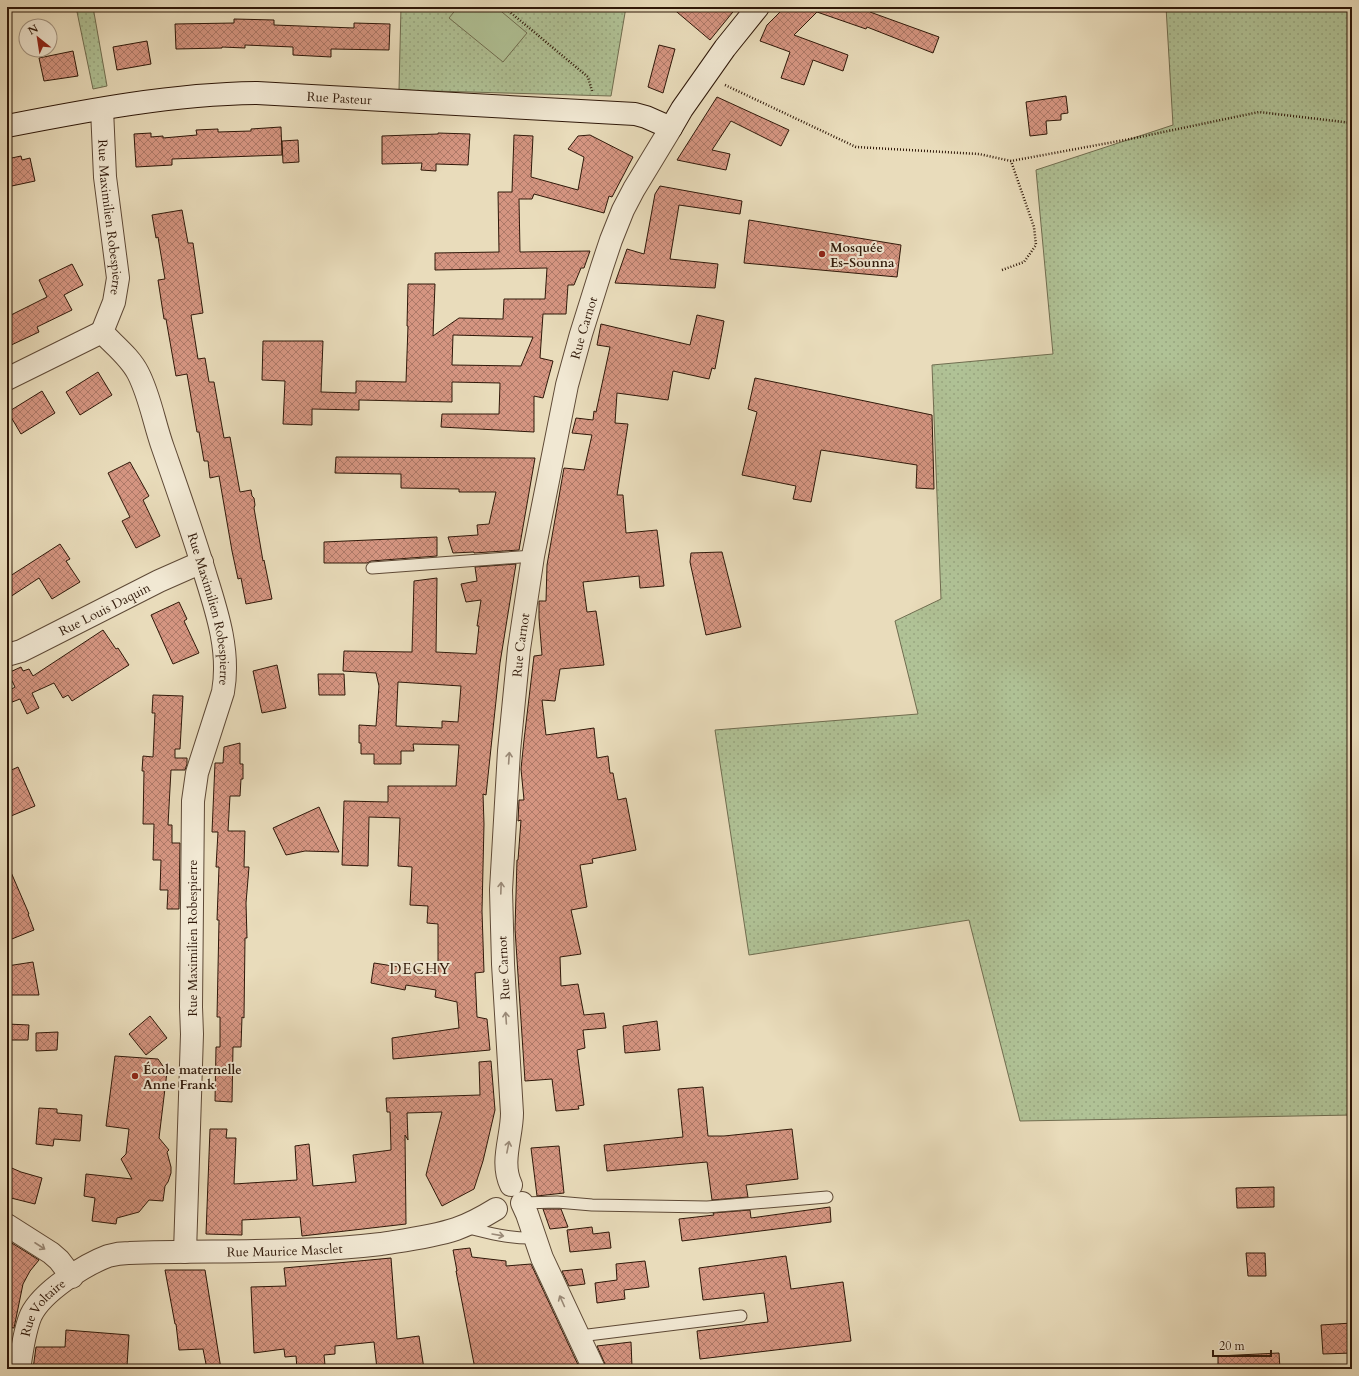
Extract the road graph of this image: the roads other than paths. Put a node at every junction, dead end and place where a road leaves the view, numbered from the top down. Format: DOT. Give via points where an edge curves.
graph roads {
  1 [pos="758,7"];
  2 [pos="102,109"];
  3 [pos="7,126"];
  4 [pos="670,128"];
  5 [pos="102,332"];
  6 [pos="7,379"];
  7 [pos="533,556"];
  8 [pos="202,562"];
  9 [pos="372,568"];
  10 [pos="7,655"];
  11 [pos="516,1194"];
  12 [pos="827,1197"];
  13 [pos="7,1225"];
  14 [pos="462,1226"];
  15 [pos="535,1238"];
  16 [pos="186,1252"];
  17 [pos="72,1276"];
  18 [pos="741,1316"];
  19 [pos="580,1336"];
  20 [pos="19,1369"];
  21 [pos="594,1369"];
  1 -- 4 [label="street, Rue Carnot" via="705,76"];
  2 -- 3 [label="street, Rue Pasteur"];
  2 -- 4 [label="street, Rue Pasteur" via="194,96 257,93 635,114"];
  2 -- 5 [label="street, Rue Maximilien Robespierre" via="105,177 118,278 114,302"];
  4 -- 7 [label="street, Rue Carnot" via="627,203 602,268 567,385"];
  5 -- 6 [label="street"];
  5 -- 8 [label="street, Rue Maximilien Robespierre" via="138,372"];
  7 -- 9 [label="lane"];
  11 -- 7 [label="street, Rue Carnot, one-way" via="506,1172 512,1113 500,890 519,649"];
  8 -- 10 [label="street, Rue Louis Daquin"];
  8 -- 16 [label="street, Rue Maximilien Robespierre" via="225,649 226,679 221,704 197,773 194,801 192,1034"];
  11 -- 12 [label="lane" via="557,1202 592,1205 707,1207"];
  11 -- 14 [label="street, Rue Maurice Masclet" via="502,1186 495,1192 493,1201 496,1209"];
  11 -- 15 [label="street, Rue Carnot" via="527,1214"];
  13 -- 17 [label="street, one-way" via="51,1253"];
  14 -- 15 [label="lane, one-way" via="498,1235"];
  14 -- 16 [label="street, Rue Maurice Masclet" via="419,1238 342,1248"];
  19 -- 15 [label="street, Rue Carnot, one-way"];
  16 -- 17 [label="street, Rue Maurice Masclet" via="116,1254"];
  17 -- 20 [label="street, Rue Voltaire" via="42,1298 34,1311 28,1324"];
  18 -- 19 [label="lane"];
  19 -- 21 [label="street, Rue Carnot"];
}
